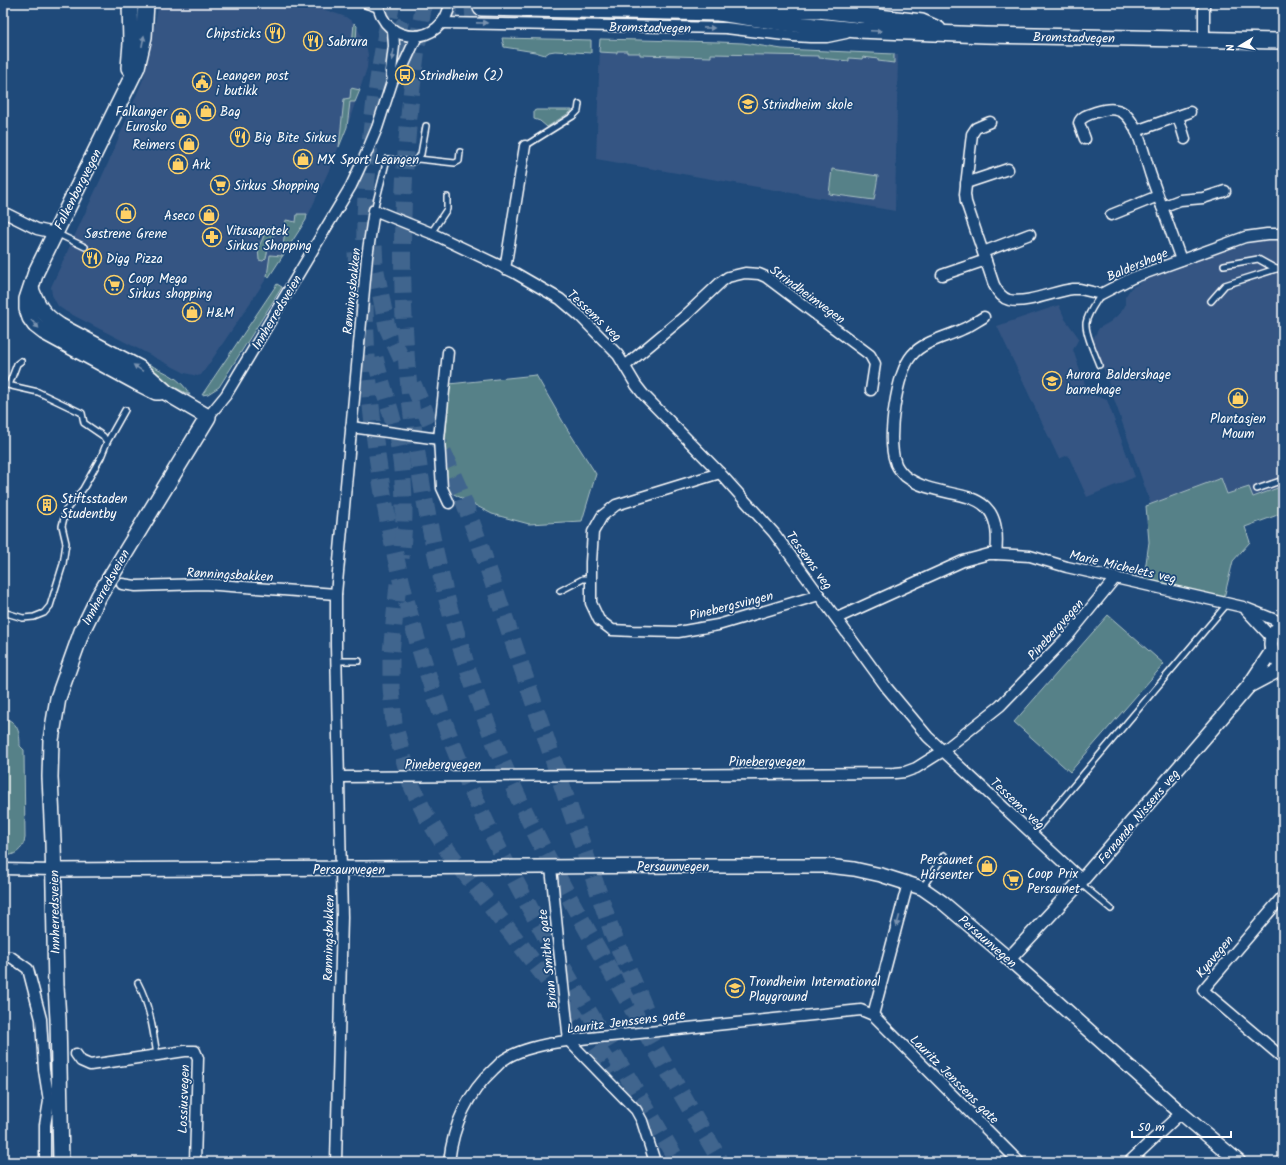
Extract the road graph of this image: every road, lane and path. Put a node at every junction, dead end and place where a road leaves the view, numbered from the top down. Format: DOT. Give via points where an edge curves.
graph roads {
  1 [pos="130,3"];
  2 [pos="146,3"];
  3 [pos="368,3"];
  4 [pos="450,3"];
  5 [pos="788,3"];
  6 [pos="1204,3"];
  7 [pos="379,5"];
  8 [pos="481,8"];
  9 [pos="859,9"];
  10 [pos="818,10"];
  11 [pos="718,13"];
  12 [pos="442,23"];
  13 [pos="393,30"];
  14 [pos="857,30"];
  15 [pos="944,32"];
  16 [pos="417,36"];
  17 [pos="1204,39"];
  18 [pos="1283,41"];
  19 [pos="393,79"];
  20 [pos="126,91"];
  21 [pos="579,104"];
  22 [pos="1190,112"];
  23 [pos="1178,116"];
  24 [pos="990,122"];
  25 [pos="426,126"];
  26 [pos="1136,131"];
  27 [pos="1085,139"];
  28 [pos="1185,139"];
  29 [pos="525,146"];
  30 [pos="460,152"];
  31 [pos="418,159"];
  32 [pos="1008,169"];
  33 [pos="966,183"];
  34 [pos="1225,191"];
  35 [pos="1158,196"];
  36 [pos="448,197"];
  37 [pos="1162,207"];
  38 [pos="374,210"];
  39 [pos="3,212"];
  40 [pos="1111,215"];
  41 [pos="55,233"];
  42 [pos="431,233"];
  43 [pos="1030,234"];
  44 [pos="1283,234"];
  45 [pos="85,247"];
  46 [pos="984,256"];
  47 [pos="1181,260"];
  48 [pos="1224,265"];
  49 [pos="505,269"];
  50 [pos="1276,269"];
  51 [pos="1283,269"];
  52 [pos="942,276"];
  53 [pos="1101,294"];
  54 [pos="1211,301"];
  55 [pos="984,317"];
  56 [pos="448,352"];
  57 [pos="21,360"];
  58 [pos="1099,365"];
  59 [pos="625,366"];
  60 [pos="3,384"];
  61 [pos="9,385"];
  62 [pos="871,390"];
  63 [pos="125,410"];
  64 [pos="208,417"];
  65 [pos="351,428"];
  66 [pos="439,439"];
  67 [pos="107,442"];
  68 [pos="720,473"];
  69 [pos="1283,480"];
  70 [pos="1257,490"];
  71 [pos="449,503"];
  72 [pos="996,554"];
  73 [pos="1116,577"];
  74 [pos="591,579"];
  75 [pos="122,584"];
  76 [pos="560,591"];
  77 [pos="336,594"];
  78 [pos="819,595"];
  79 [pos="1228,603"];
  80 [pos="1243,607"];
  81 [pos="3,612"];
  82 [pos="837,618"];
  83 [pos="1283,623"];
  84 [pos="1271,637"];
  85 [pos="1272,651"];
  86 [pos="336,661"];
  87 [pos="359,661"];
  88 [pos="1283,664"];
  89 [pos="1283,668"];
  90 [pos="1248,687"];
  91 [pos="943,750"];
  92 [pos="340,777"];
  93 [pos="1032,833"];
  94 [pos="944,855"];
  95 [pos="551,867"];
  96 [pos="342,868"];
  97 [pos="3,869"];
  98 [pos="53,870"];
  99 [pos="1081,882"];
  100 [pos="908,883"];
  101 [pos="922,888"];
  102 [pos="1283,896"];
  103 [pos="1111,909"];
  104 [pos="3,958"];
  105 [pos="1009,960"];
  106 [pos="138,983"];
  107 [pos="873,1015"];
  108 [pos="570,1041"];
  109 [pos="76,1054"];
  110 [pos="157,1055"];
  111 [pos="1283,1058"];
  112 [pos="1181,1113"];
  113 [pos="44,1162"];
  114 [pos="61,1162"];
  115 [pos="194,1162"];
  116 [pos="336,1162"];
  117 [pos="449,1162"];
  118 [pos="655,1162"];
  119 [pos="1019,1162"];
  120 [pos="1129,1162"];
  121 [pos="1238,1162"];
  1 -- 20 [label="main road, Falkenborgvegen" via="131,43"];
  20 -- 2 [label="main road, Falkenborgvegen, one-way" via="137,67 144,37"];
  3 -- 7 [label="street"];
  4 -- 12 [label="street"];
  5 -- 10 [label="street, Bromstadvegen"];
  6 -- 17 [label="street"];
  7 -- 13 [label="street" via="384,20"];
  8 -- 11 [label="main road, Bromstadvegen"];
  9 -- 10 [label="main road, Bromstadvegen"];
  9 -- 14 [label="lane"];
  9 -- 15 [label="main road, Bromstadvegen" via="922,22"];
  10 -- 11 [label="main road, Bromstadvegen" via="749,10"];
  11 -- 14 [label="main road, Bromstadvegen"];
  12 -- 14 [label="street, Bromstadvegen, one-way" via="726,28 810,37 827,37"];
  12 -- 16 [label="street" via="434,31"];
  13 -- 16 [label="street"];
  13 -- 19 [label="street, Innherredsveien, one-way"];
  14 -- 15 [label="main road, Bromstadvegen, one-way"];
  15 -- 17 [label="main road, Bromstadvegen"];
  16 -- 19 [label="street, Innherredsveien" via="400,73"];
  17 -- 18 [label="main road, Bromstadvegen"];
  19 -- 64 [label="street, Innherredsveien" via="377,128 351,186 226,395"];
  20 -- 41 [label="main road, Falkenborgvegen"];
  21 -- 29 [label="lane" via="578,111 573,116"];
  22 -- 23 [label="street"];
  23 -- 26 [label="street"];
  23 -- 28 [label="street"];
  24 -- 33 [label="street, Baldershage" via="973,130"];
  25 -- 31 [label="lane"];
  26 -- 27 [label="street, Baldershage" via="1125,114 1104,109 1079,120"];
  26 -- 35 [label="street, Baldershage"];
  29 -- 49 [label="street"];
  30 -- 31 [label="lane" via="459,161 455,163"];
  31 -- 38 [label="lane, Rønningsbakken" via="412,162 387,159"];
  32 -- 33 [label="street"];
  33 -- 46 [label="street, Baldershage" via="966,202"];
  34 -- 37 [label="street" via="1203,198 1180,200"];
  35 -- 37 [label="street, Baldershage"];
  35 -- 40 [label="street"];
  36 -- 42 [label="lane" via="447,210"];
  37 -- 47 [label="street, Baldershage"];
  38 -- 42 [label="street, Tessems veg"];
  38 -- 65 [label="street, Rønningsbakken" via="367,257"];
  39 -- 41 [label="street" via="37,229"];
  41 -- 45 [label="lane"];
  41 -- 64 [label="main road, Falkenborgvegen" via="36,272 27,299 30,318 35,325 156,392 167,393"];
  42 -- 49 [label="street, Tessems veg"];
  43 -- 46 [label="street"];
  44 -- 47 [label="street, Baldershage" via="1245,237"];
  46 -- 52 [label="street"];
  46 -- 53 [label="street, Baldershage" via="997,291 1009,300 1023,300 1073,289"];
  47 -- 53 [label="street, Baldershage" via="1132,278"];
  48 -- 50 [label="lane" via="1258,259"];
  49 -- 59 [label="street, Tessems veg" via="560,299 582,317"];
  50 -- 51 [label="lane"];
  50 -- 54 [label="lane" via="1225,285"];
  53 -- 58 [label="lane" via="1086,322"];
  55 -- 72 [label="street" via="932,342 912,355 901,377 891,435 895,462 906,476 936,489 965,495 991,512 998,539"];
  56 -- 66 [label="street"];
  57 -- 61 [label="lane"];
  59 -- 62 [label="street, Strindheimvegen" via="721,282 736,274 752,273 766,277 870,355 874,364"];
  59 -- 68 [label="street, Tessems veg" via="642,394"];
  60 -- 61 [label="lane"];
  61 -- 67 [label="lane" via="38,392 82,413 84,423 103,436"];
  63 -- 67 [label="lane"];
  64 -- 98 [label="main road, Innherredsveien" via="102,590 70,661 58,698 51,740"];
  65 -- 66 [label="street"];
  65 -- 77 [label="street, Rønningsbakken"];
  66 -- 71 [label="street" via="442,488"];
  67 -- 81 [label="lane" via="83,489 66,510 62,526 66,543 63,564 50,606 44,614 34,617 23,618"];
  68 -- 74 [label="street, Pinebergsvingen" via="616,505 602,516 593,532"];
  68 -- 78 [label="street, Tessems veg" via="774,533"];
  69 -- 70 [label="lane"];
  72 -- 73 [label="street, Marie Michelets veg" via="1030,556"];
  72 -- 82 [label="street, Marie Michelets veg" via="963,561"];
  73 -- 79 [label="street, Marie Michelets veg"];
  73 -- 91 [label="street, Pinebergvegen" via="1068,636 1000,706"];
  74 -- 76 [label="lane" via="583,578"];
  74 -- 78 [label="street, Pinebergsvingen" via="591,603 599,620 612,630 678,632 718,625"];
  75 -- 77 [label="street, Rønningsbakken" via="204,584"];
  77 -- 86 [label="street, Rønningsbakken"];
  78 -- 82 [label="street, Tessems veg"];
  79 -- 80 [label="street, Marie Michelets veg"];
  79 -- 93 [label="lane"];
  80 -- 83 [label="street, Marie Michelets veg"];
  80 -- 84 [label="street"];
  82 -- 91 [label="street, Tessems veg" via="887,688 928,737"];
  83 -- 84 [label="street"];
  84 -- 85 [label="street"];
  85 -- 88 [label="street" via="1275,658"];
  85 -- 90 [label="street, Fernanda Nissens veg"];
  86 -- 87 [label="lane"];
  86 -- 92 [label="street, Rønningsbakken"];
  89 -- 90 [label="street, Fernanda Nissens veg"];
  90 -- 99 [label="street, Fernanda Nissens veg"];
  91 -- 92 [label="street, Pinebergvegen" via="916,768 895,773"];
  91 -- 93 [label="street, Tessems veg"];
  92 -- 96 [label="street, Rønningsbakken"];
  93 -- 99 [label="street, Tessems veg"];
  94 -- 101 [label="lane"];
  95 -- 96 [label="street, Persaunvegen"];
  95 -- 100 [label="street, Persaunvegen" via="828,866 868,872"];
  95 -- 108 [label="street, Brian Smiths gate"];
  96 -- 98 [label="street, Persaunvegen"];
  96 -- 116 [label="street, Rønningsbakken"];
  97 -- 98 [label="street, Persaunvegen"];
  98 -- 114 [label="main road, Innherredsveien"];
  99 -- 103 [label="lane"];
  99 -- 105 [label="street, Fernanda Nissens veg"];
  100 -- 101 [label="street, Persaunvegen"];
  100 -- 107 [label="street, one-way"];
  101 -- 105 [label="street, Persaunvegen"];
  102 -- 111 [label="street, Kyavegen" via="1203,990"];
  104 -- 113 [label="street" via="11,957 28,969 41,1019 49,1101"];
  105 -- 112 [label="street, Persaunvegen"];
  106 -- 110 [label="lane" via="151,1018"];
  107 -- 108 [label="street, Lauritz Jenssens gate" via="861,1010"];
  107 -- 119 [label="street, Lauritz Jenssens gate"];
  108 -- 117 [label="street, Lauritz Jenssens gate" via="537,1046 506,1058 485,1078 462,1112 453,1138"];
  108 -- 118 [label="street" via="636,1110"];
  109 -- 110 [label="street, Lossiusvegen" via="81,1061 90,1065"];
  110 -- 115 [label="street, Lossiusvegen" via="195,1051 198,1058"];
  112 -- 120 [label="street"];
  112 -- 121 [label="street, Persaunvegen"];
}
